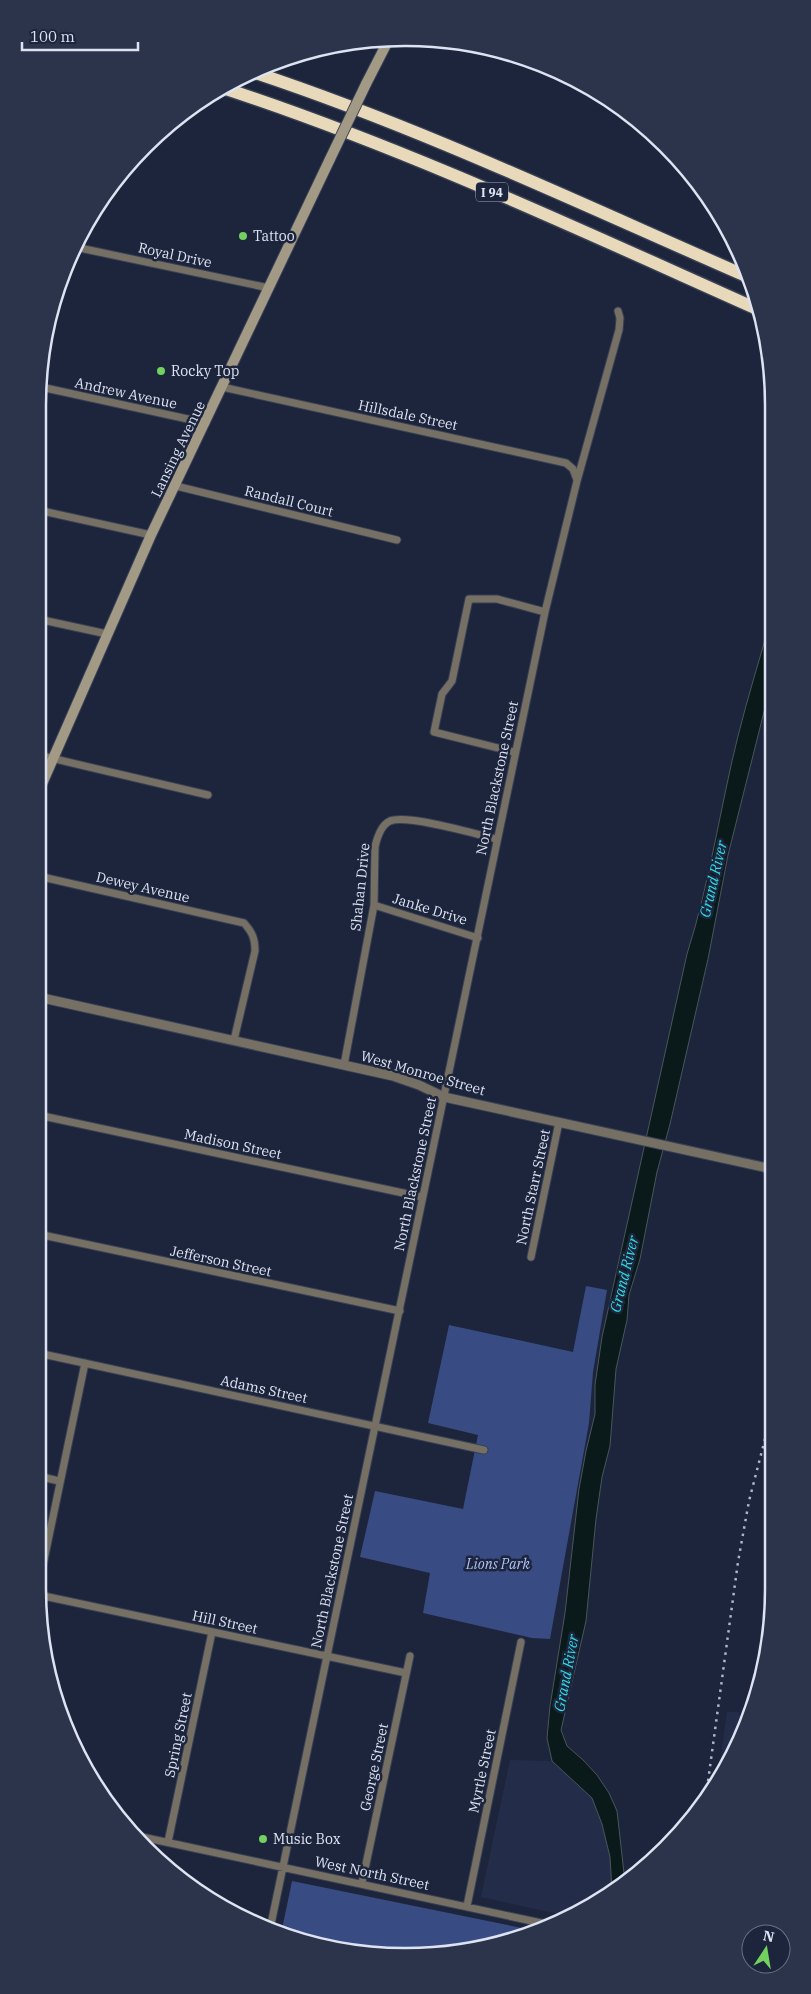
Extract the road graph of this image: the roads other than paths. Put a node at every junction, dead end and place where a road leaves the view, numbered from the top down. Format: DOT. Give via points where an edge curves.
graph roads {
  1 [pos="385,47"];
  2 [pos="264,76"];
  3 [pos="232,91"];
  4 [pos="82,249"];
  5 [pos="739,273"];
  6 [pos="269,288"];
  7 [pos="751,306"];
  8 [pos="618,311"];
  9 [pos="222,387"];
  10 [pos="47,388"];
  11 [pos="206,423"];
  12 [pos="577,481"];
  13 [pos="176,486"];
  14 [pos="46,512"];
  15 [pos="151,535"];
  16 [pos="397,540"];
  17 [pos="545,612"];
  18 [pos="46,621"];
  19 [pos="107,634"];
  20 [pos="514,752"];
  21 [pos="46,757"];
  22 [pos="53,759"];
  23 [pos="46,775"];
  24 [pos="208,795"];
  25 [pos="496,839"];
  26 [pos="46,878"];
  27 [pos="374,905"];
  28 [pos="478,938"];
  29 [pos="46,999"];
  30 [pos="234,1040"];
  31 [pos="344,1065"];
  32 [pos="444,1097"];
  33 [pos="46,1118"];
  34 [pos="559,1122"];
  35 [pos="765,1167"];
  36 [pos="422,1197"];
  37 [pos="46,1236"];
  38 [pos="531,1257"];
  39 [pos="400,1311"];
  40 [pos="46,1355"];
  41 [pos="85,1363"];
  42 [pos="374,1426"];
  43 [pos="484,1450"];
  44 [pos="46,1478"];
  45 [pos="60,1481"];
  46 [pos="46,1550"];
  47 [pos="46,1597"];
  48 [pos="212,1632"];
  49 [pos="521,1642"];
  50 [pos="326,1656"];
  51 [pos="410,1656"];
  52 [pos="406,1674"];
  53 [pos="146,1838"];
  54 [pos="168,1842"];
  55 [pos="283,1866"];
  56 [pos="362,1883"];
  57 [pos="467,1906"];
  58 [pos="272,1921"];
  59 [pos="538,1922"];
  1 -- 6 [label="main road, Lansing Avenue, bridge"];
  2 -- 5 [label="highway, I 94" via="446,145"];
  3 -- 7 [label="highway, I 94" via="406,155"];
  4 -- 6 [label="street, Royal Drive"];
  6 -- 9 [label="main road, Lansing Avenue"];
  8 -- 12 [label="street, North Blackstone Street" via="619,330"];
  9 -- 11 [label="main road, Lansing Avenue"];
  9 -- 12 [label="street, Hillsdale Street" via="566,463 573,469"];
  10 -- 11 [label="street, Andrew Avenue"];
  11 -- 13 [label="main road, Lansing Avenue"];
  12 -- 17 [label="street, North Blackstone Street"];
  13 -- 15 [label="main road, Lansing Avenue"];
  13 -- 16 [label="street, Randall Court"];
  14 -- 15 [label="street"];
  15 -- 19 [label="main road, Lansing Avenue"];
  17 -- 20 [label="street, North Blackstone Street"];
  17 -- 20 [label="street" via="497,599 469,598 452,681 442,694 434,732"];
  18 -- 19 [label="street"];
  19 -- 22 [label="main road, Lansing Avenue"];
  20 -- 25 [label="street, North Blackstone Street"];
  21 -- 22 [label="street"];
  22 -- 23 [label="main road, Lansing Avenue"];
  22 -- 24 [label="street"];
  25 -- 27 [label="street, Shahan Drive" via="414,820 391,821 380,832 375,847"];
  25 -- 28 [label="street, North Blackstone Street"];
  26 -- 30 [label="street, Dewey Avenue" via="244,923 252,932 255,951"];
  27 -- 28 [label="street, Janke Drive"];
  27 -- 31 [label="street, Shahan Drive"];
  28 -- 32 [label="street, North Blackstone Street"];
  29 -- 30 [label="street, West Monroe Street"];
  30 -- 31 [label="street, West Monroe Street"];
  31 -- 32 [label="street, West Monroe Street" via="419,1084"];
  32 -- 34 [label="street, West Monroe Street"];
  32 -- 36 [label="street, North Blackstone Street"];
  33 -- 36 [label="street, Madison Street"];
  34 -- 35 [label="street, West Monroe Street"];
  34 -- 38 [label="street, North Starr Street"];
  36 -- 39 [label="street, North Blackstone Street"];
  37 -- 39 [label="street, Jefferson Street"];
  39 -- 42 [label="street, North Blackstone Street"];
  40 -- 41 [label="street, Adams Street"];
  41 -- 42 [label="street, Adams Street"];
  41 -- 45 [label="street"];
  42 -- 43 [label="street, Adams Street"];
  42 -- 50 [label="street, North Blackstone Street"];
  44 -- 45 [label="street"];
  45 -- 46 [label="street"];
  47 -- 48 [label="street, Hill Street"];
  48 -- 50 [label="street, Hill Street"];
  48 -- 54 [label="street, Spring Street"];
  49 -- 57 [label="street, Myrtle Street"];
  50 -- 52 [label="street, Hill Street"];
  50 -- 55 [label="street, North Blackstone Street"];
  51 -- 52 [label="street, George Street"];
  52 -- 56 [label="street, George Street"];
  53 -- 54 [label="street, West North Street"];
  54 -- 55 [label="street, West North Street"];
  55 -- 56 [label="street, West North Street"];
  55 -- 58 [label="street, North Blackstone Street"];
  56 -- 57 [label="street, West North Street"];
  57 -- 59 [label="street, West North Street"];
}
